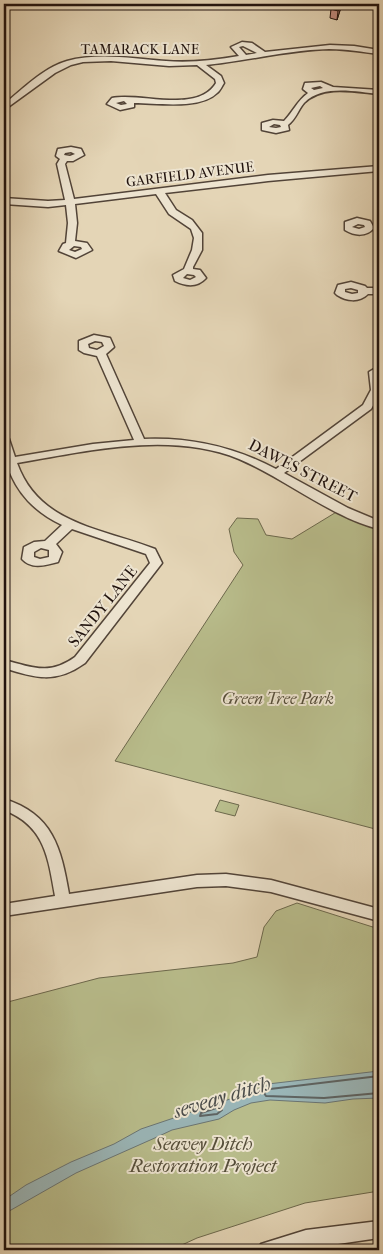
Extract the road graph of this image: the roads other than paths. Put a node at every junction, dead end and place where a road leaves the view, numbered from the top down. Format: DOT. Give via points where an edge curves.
graph roads {
  1 [pos="379,52"];
  2 [pos="263,54"];
  3 [pos="244,57"];
  4 [pos="199,63"];
  5 [pos="379,92"];
  6 [pos="130,101"];
  7 [pos="4,108"];
  8 [pos="284,124"];
  9 [pos="65,158"];
  10 [pos="379,169"];
  11 [pos="160,191"];
  12 [pos="4,201"];
  13 [pos="70,202"];
  14 [pos="70,244"];
  15 [pos="189,270"];
  16 [pos="364,291"];
  17 [pos="379,291"];
  18 [pos="100,352"];
  19 [pos="374,372"];
  20 [pos="4,439"];
  21 [pos="140,442"];
  22 [pos="8,462"];
  23 [pos="276,474"];
  24 [pos="70,524"];
  25 [pos="379,525"];
  26 [pos="48,545"];
  27 [pos="4,664"];
  28 [pos="4,804"];
  29 [pos="63,901"];
  30 [pos="4,910"];
  31 [pos="379,915"];
  32 [pos="379,1229"];
  33 [pos="267,1250"];
  1 -- 2 [label="street, TAMARACK LANE" via="334,46"];
  2 -- 3 [label="street, TAMARACK LANE"];
  2 -- 3 [label="street" via="252,45 236,45"];
  3 -- 4 [label="street, TAMARACK LANE"];
  4 -- 6 [label="street" via="220,83 208,96 182,102"];
  4 -- 7 [label="street, TAMARACK LANE" via="90,60 69,63 54,70"];
  5 -- 8 [label="street" via="331,89 313,93 303,100 289,122"];
  9 -- 13 [label="street" via="61,164"];
  10 -- 11 [label="street, GARFIELD AVENUE"];
  11 -- 13 [label="street, GARFIELD AVENUE"];
  11 -- 15 [label="street" via="167,206 196,230 200,241"];
  12 -- 13 [label="street, GARFIELD AVENUE"];
  13 -- 14 [label="street" via="74,225"];
  16 -- 17 [label="street"];
  18 -- 21 [label="street"];
  19 -- 23 [label="street" via="378,386 367,407"];
  20 -- 22 [label="street, SANDY LANE"];
  21 -- 22 [label="street, DAWES STREET"];
  21 -- 23 [label="street, DAWES STREET" via="203,446 242,456"];
  22 -- 24 [label="street, SANDY LANE" via="28,496"];
  23 -- 25 [label="street, DAWES STREET"];
  24 -- 26 [label="street"];
  24 -- 27 [label="street, SANDY LANE" via="151,552 156,563 71,668 56,674 42,674"];
  28 -- 29 [label="street" via="30,816 46,833 52,844"];
  29 -- 30 [label="street"];
  29 -- 31 [label="street" via="197,881 226,880 271,886"];
  32 -- 33 [label="street" via="306,1239"];
}
